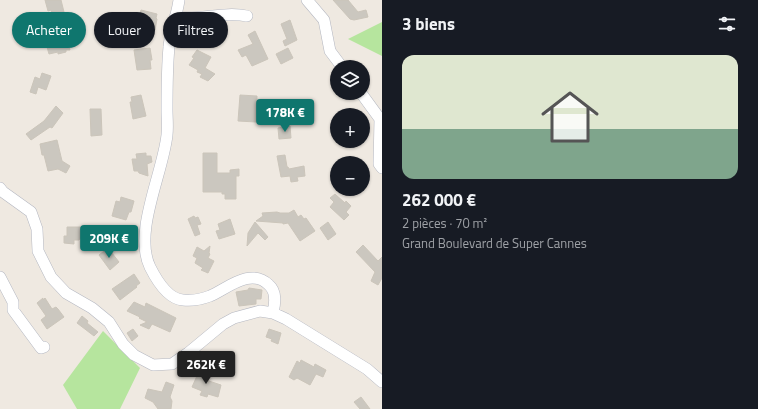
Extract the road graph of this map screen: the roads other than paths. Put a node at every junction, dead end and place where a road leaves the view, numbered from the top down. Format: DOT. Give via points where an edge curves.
graph roads {
  1 [pos="179,0"];
  2 [pos="307,0"];
  3 [pos="176,12"];
  4 [pos="228,15"];
  5 [pos="247,16"];
  6 [pos="169,48"];
  7 [pos="337,60"];
  8 [pos="366,100"];
  9 [pos="382,168"];
  10 [pos="0,188"];
  11 [pos="0,277"];
  12 [pos="273,313"];
  13 [pos="44,347"];
  14 [pos="382,382"];
  1 -- 3 [label="street"];
  2 -- 7 [label="street" via="324,20 330,51"];
  4 -- 5 [label="street"];
  6 -- 12 [label="street" via="167,135 146,223 144,242 149,265 166,291 182,300 198,300 248,278 263,279 272,287 275,303"];
  8 -- 9 [label="street" via="380,119 379,164"];
  10 -- 12 [label="street" via="31,212 37,229 38,251 51,277 66,293 110,322 123,344 153,365 172,364 234,318 260,311"];
  11 -- 13 [label="street" via="13,302 13,310 41,348"];
  12 -- 14 [label="street" via="368,369"];
}
